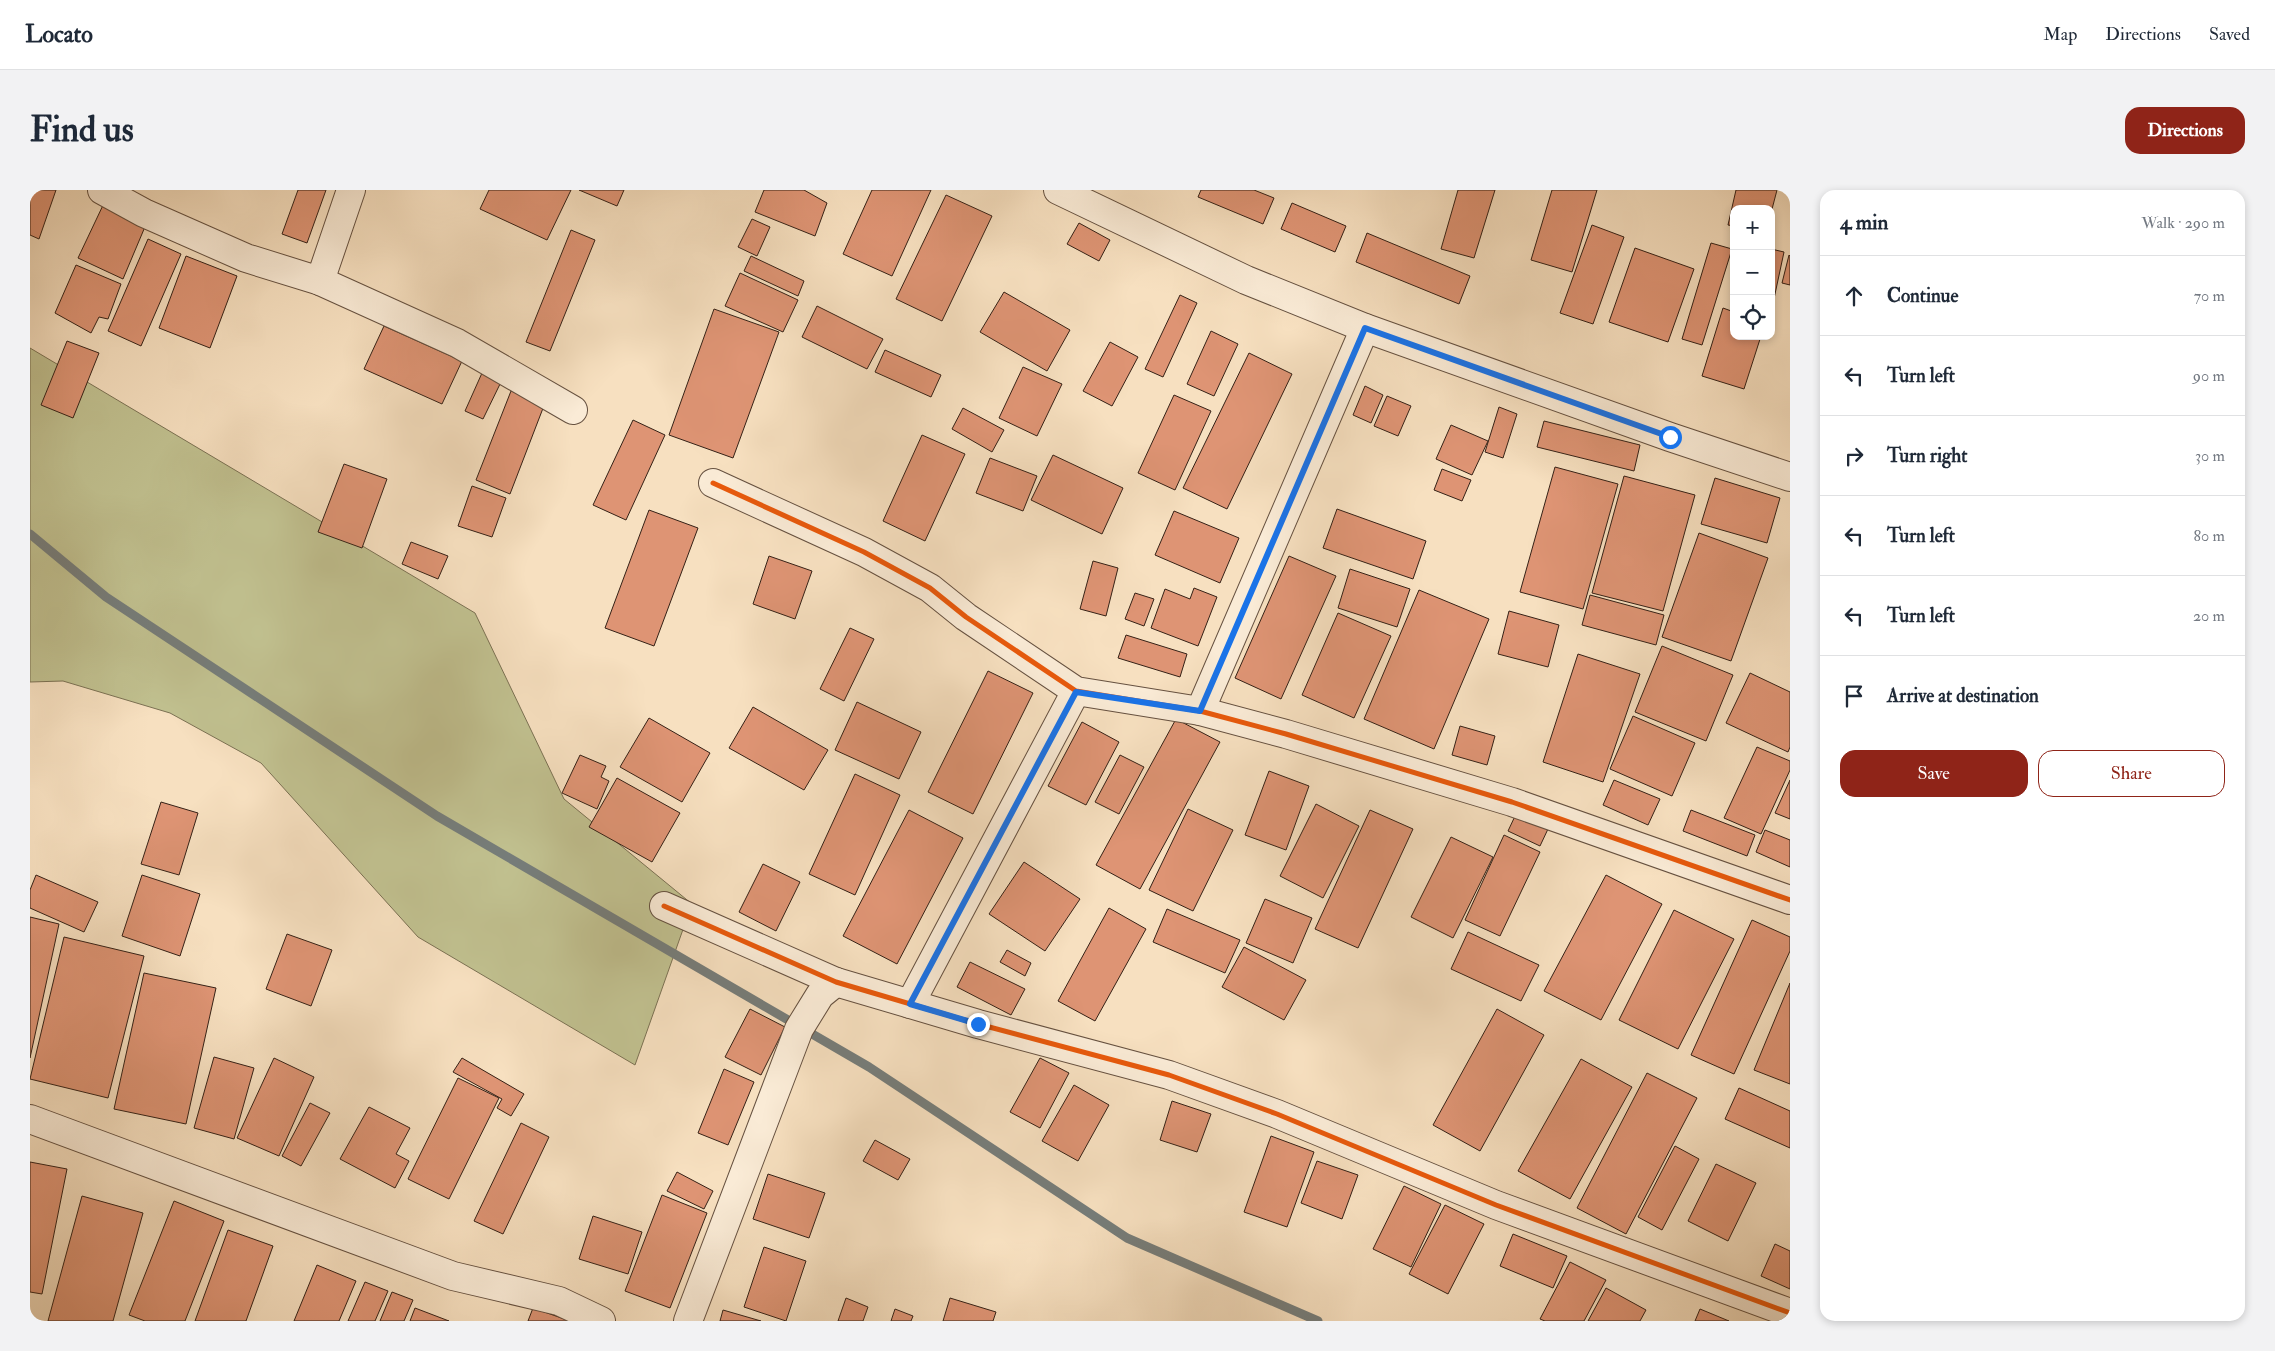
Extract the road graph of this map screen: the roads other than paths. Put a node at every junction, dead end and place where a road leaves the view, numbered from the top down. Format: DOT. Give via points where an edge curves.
graph roads {
  1 [pos="102,190"];
  2 [pos="351,190"];
  3 [pos="1058,190"];
  4 [pos="320,281"];
  5 [pos="1365,328"];
  6 [pos="573,410"];
  7 [pos="1790,477"];
  8 [pos="713,483"];
  9 [pos="1076,692"];
  10 [pos="1200,711"];
  11 [pos="1790,900"];
  12 [pos="664,906"];
  13 [pos="828,988"];
  14 [pos="910,1004"];
  15 [pos="30,1119"];
  16 [pos="1790,1313"];
  17 [pos="601,1321"];
  18 [pos="688,1321"];
  1 -- 4 [label="street" via="144,213 246,258"];
  2 -- 4 [label="street"];
  3 -- 5 [label="street" via="1246,280"];
  4 -- 6 [label="street" via="457,343"];
  5 -- 7 [label="street"];
  5 -- 10 [label="street"];
  8 -- 9 [label="street" via="864,552 930,588 966,617"];
  9 -- 10 [label="street"];
  9 -- 14 [label="street"];
  10 -- 11 [label="street" via="1512,802"];
  12 -- 13 [label="street"];
  13 -- 14 [label="street"];
  13 -- 18 [label="street" via="799,1029"];
  14 -- 16 [label="street" via="1169,1075 1277,1114 1496,1204"];
  15 -- 17 [label="street" via="453,1276 559,1301"];
}
